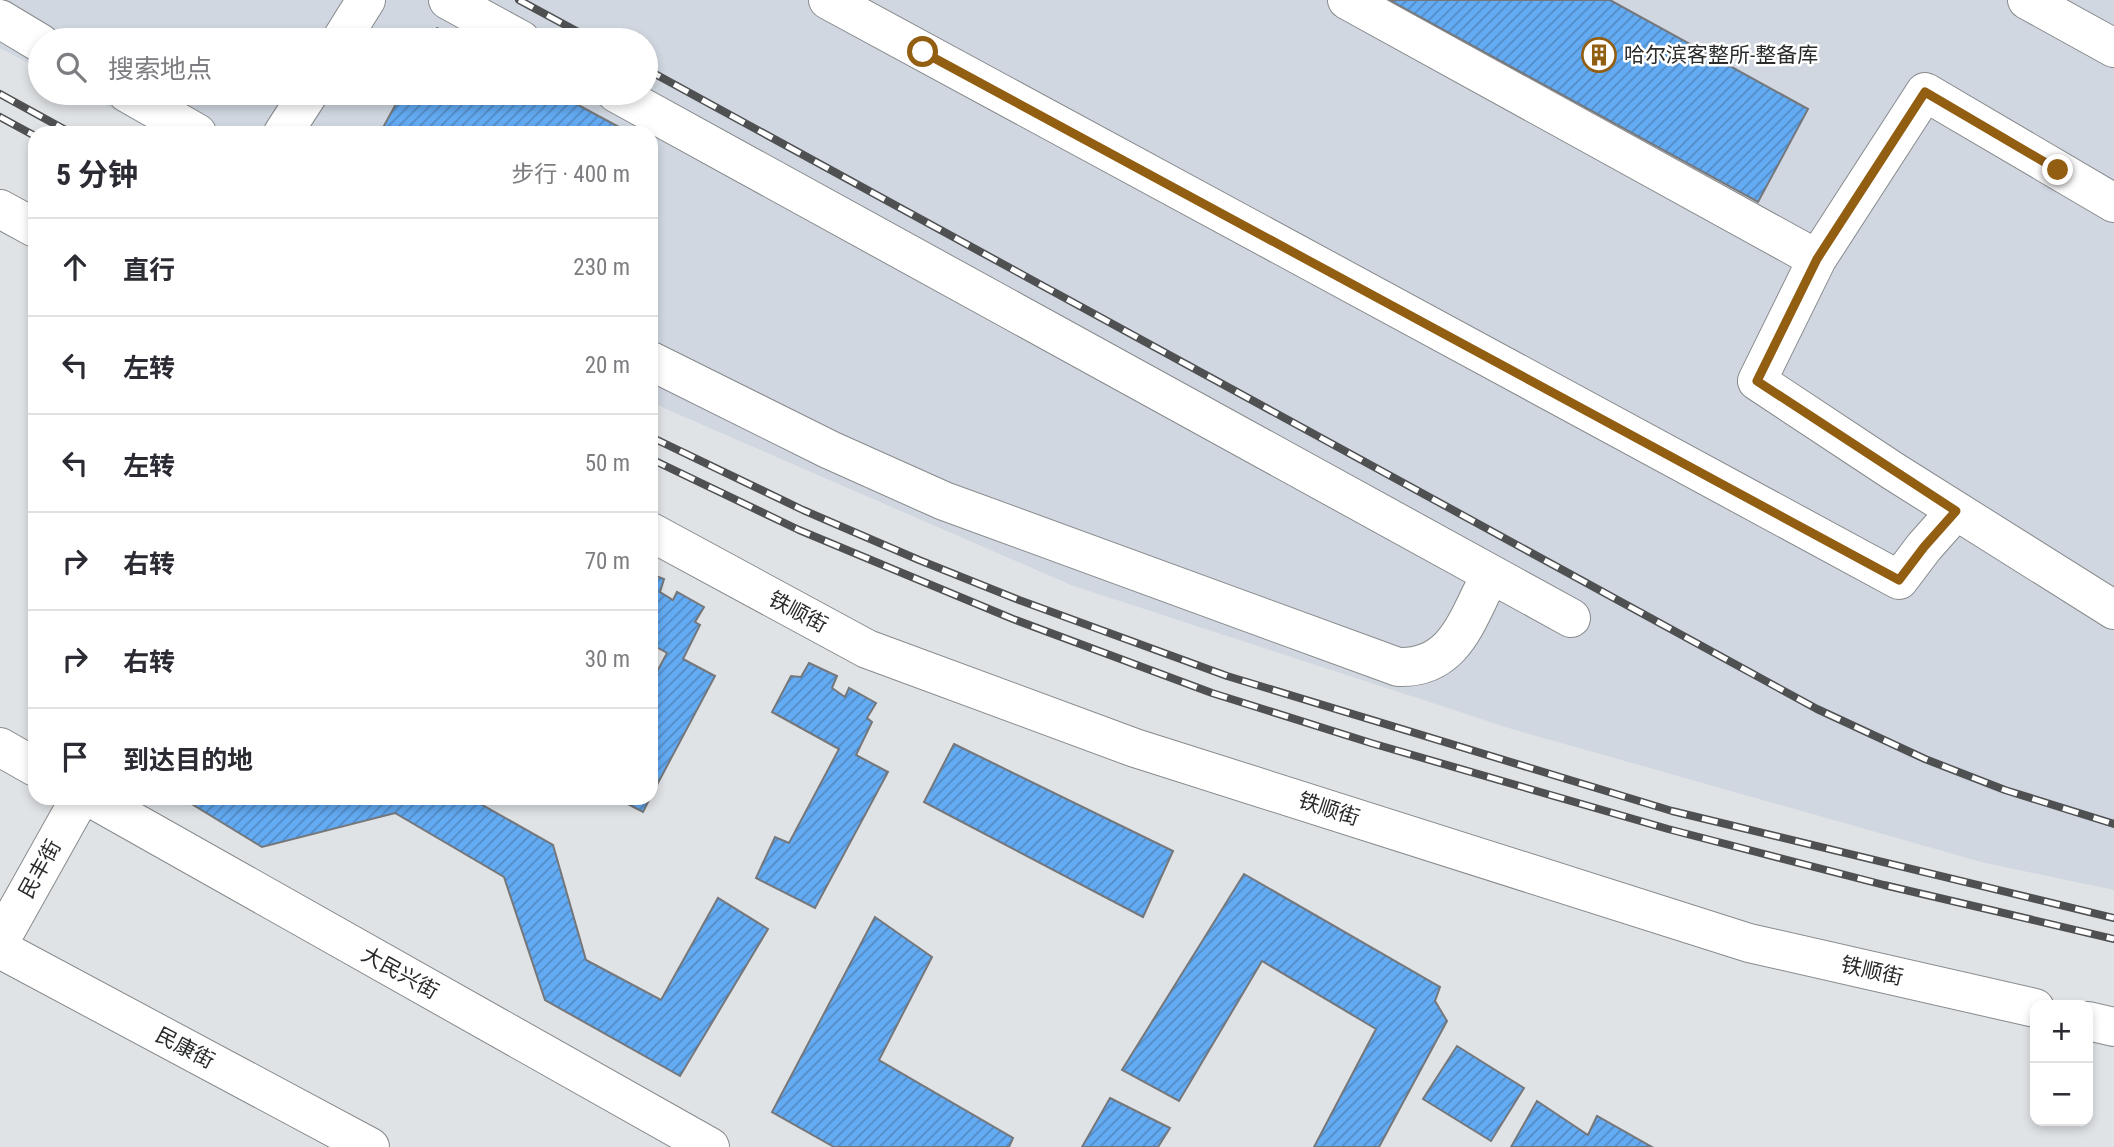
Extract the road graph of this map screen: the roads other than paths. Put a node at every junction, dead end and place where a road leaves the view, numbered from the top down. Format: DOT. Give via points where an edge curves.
graph roads {
  1 [pos="366,0"];
  2 [pos="448,0"];
  3 [pos="828,0"];
  4 [pos="1346,0"];
  5 [pos="2027,0"];
  6 [pos="0,19"];
  7 [pos="348,28"];
  8 [pos="499,28"];
  9 [pos="28,36"];
  10 [pos="2114,48"];
  11 [pos="148,105"];
  12 [pos="302,105"];
  13 [pos="639,105"];
  14 [pos="185,126"];
  15 [pos="288,126"];
  16 [pos="2114,203"];
  17 [pos="0,209"];
  18 [pos="28,224"];
  19 [pos="1817,259"];
  20 [pos="658,364"];
  21 [pos="1956,511"];
  22 [pos="658,536"];
  23 [pos="1491,574"];
  24 [pos="2114,610"];
  25 [pos="1571,618"];
  26 [pos="0,747"];
  27 [pos="28,763"];
  28 [pos="76,805"];
  29 [pos="103,805"];
  30 [pos="0,941"];
  31 [pos="0,949"];
  32 [pos="2030,1008"];
  33 [pos="2093,1022"];
  34 [pos="2114,1027"];
  35 [pos="370,1147"];
  36 [pos="710,1147"];
  1 -- 7 [label="main road"];
  2 -- 8 [label="main road"];
  3 -- 21 [label="main road" via="1899,580"];
  4 -- 19 [label="main road"];
  5 -- 10 [label="main road"];
  6 -- 9 [label="main road"];
  11 -- 14 [label="main road"];
  12 -- 15 [label="main road"];
  13 -- 23 [label="main road"];
  16 -- 19 [label="main road" via="1925,92"];
  17 -- 18 [label="main road"];
  19 -- 21 [label="main road" via="1757,381"];
  20 -- 23 [label="main road" via="944,501 1398,667 1416,668 1438,660 1456,640"];
  21 -- 24 [label="main road"];
  22 -- 32 [label="main road, 铁顺街" via="867,649 1135,748 1749,943"];
  23 -- 25 [label="main road"];
  26 -- 27 [label="main road"];
  28 -- 30 [label="main road, 民丰街"];
  29 -- 36 [label="main road, 大民兴街"];
  31 -- 35 [label="main road, 民康街"];
  33 -- 34 [label="main road"];
}
